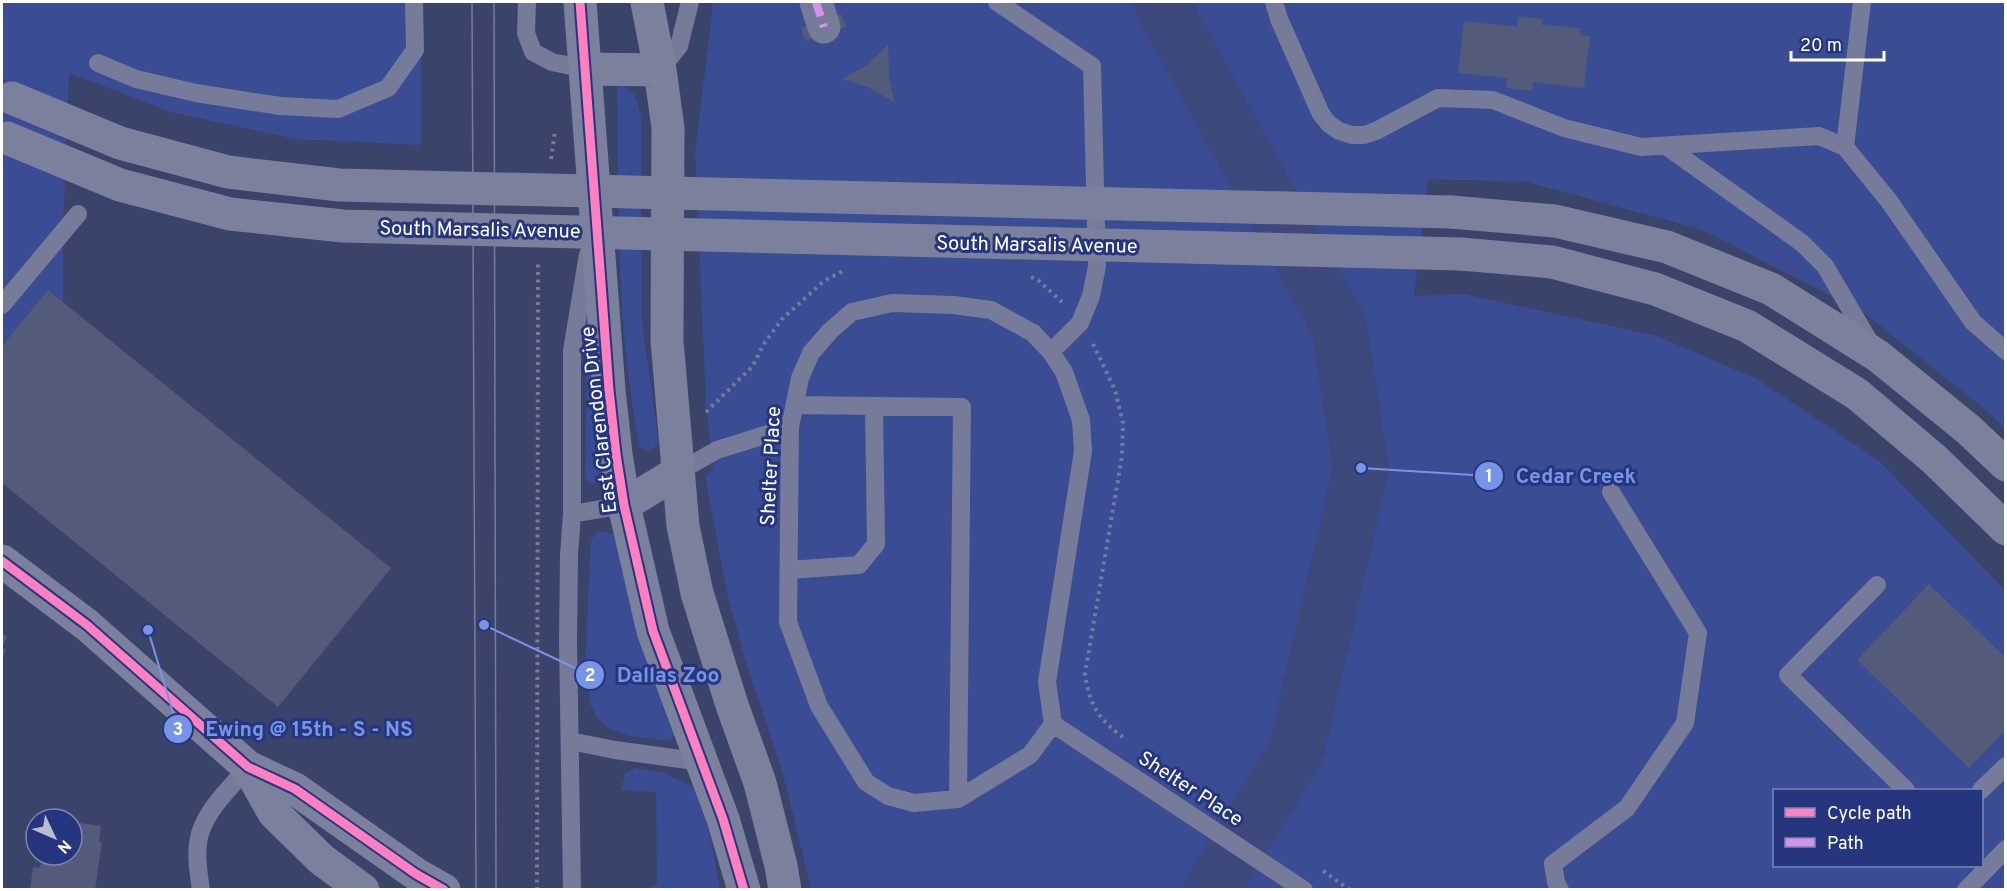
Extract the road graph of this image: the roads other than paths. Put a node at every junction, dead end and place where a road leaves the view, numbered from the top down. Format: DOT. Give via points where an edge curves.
graph roads {
  1 [pos="414,2"];
  2 [pos="526,2"];
  3 [pos="580,2"];
  4 [pos="647,2"];
  5 [pos="690,2"];
  6 [pos="997,2"];
  7 [pos="1274,2"];
  8 [pos="1862,2"];
  9 [pos="98,63"];
  10 [pos="585,69"];
  11 [pos="660,70"];
  12 [pos="7,95"];
  13 [pos="4,137"];
  14 [pos="1666,146"];
  15 [pos="1845,147"];
  16 [pos="595,210"];
  17 [pos="78,214"];
  18 [pos="2,305"];
  19 [pos="2006,351"];
  20 [pos="1051,352"];
  21 [pos="1878,356"];
  22 [pos="795,405"];
  23 [pos="874,406"];
  24 [pos="790,428"];
  25 [pos="1969,430"];
  26 [pos="1934,459"];
  27 [pos="2006,465"];
  28 [pos="678,472"];
  29 [pos="1611,492"];
  30 [pos="624,505"];
  31 [pos="572,514"];
  32 [pos="2006,529"];
  33 [pos="2,561"];
  34 [pos="789,570"];
  35 [pos="1876,585"];
  36 [pos="1053,724"];
  37 [pos="570,741"];
  38 [pos="702,762"];
  39 [pos="2006,766"];
  40 [pos="248,767"];
  41 [pos="1904,789"];
  42 [pos="1982,789"];
  43 [pos="958,799"];
  44 [pos="2006,849"];
  45 [pos="1984,867"];
  46 [pos="201,890"];
  47 [pos="363,890"];
  48 [pos="444,890"];
  49 [pos="572,890"];
  50 [pos="744,890"];
  51 [pos="785,890"];
  52 [pos="1304,890"];
  53 [pos="1560,890"];
  54 [pos="1966,890"];
  1 -- 9 [label="lane" via="415,50 388,88 338,109 280,106 196,93 136,79"];
  2 -- 10 [label="lane" via="526,33 533,52 552,62"];
  3 -- 10 [label="main road, East Clarendon Drive"];
  4 -- 11 [label="main road"];
  5 -- 11 [label="lane" via="679,46"];
  6 -- 20 [label="lane" via="1092,66 1097,266 1080,323"];
  7 -- 14 [label="lane" via="1321,114 1339,131 1364,135 1376,131 1438,98 1492,100 1564,128 1641,147"];
  8 -- 15 [label="lane"];
  10 -- 11 [label="main road"];
  10 -- 16 [label="main road, East Clarendon Drive"];
  11 -- 28 [label="main road" via="668,129 667,341"];
  12 -- 21 [label="main road, South Marsalis Avenue, bridge" via="120,143 228,172 339,185 1451,212 1555,221 1667,247 1771,289"];
  13 -- 26 [label="main road, South Marsalis Avenue, bridge" via="120,186 230,214 343,226 1461,254 1552,262 1654,289 1747,326 1857,394"];
  14 -- 15 [label="lane" via="1819,136"];
  14 -- 21 [label="lane" via="1802,243 1825,266"];
  15 -- 19 [label="lane" via="1973,322"];
  16 -- 30 [label="main road, East Clarendon Drive" via="610,400"];
  16 -- 31 [label="lane" via="572,351"];
  17 -- 18 [label="lane"];
  20 -- 22 [label="lane, Shelter Place" via="1033,333 991,310 892,303 852,312 830,331 810,353"];
  20 -- 36 [label="lane, Shelter Place" via="1064,372 1081,420 1083,451 1047,682"];
  21 -- 25 [label="main road, South Marsalis Avenue"];
  22 -- 23 [label="lane"];
  22 -- 24 [label="lane, Shelter Place"];
  23 -- 34 [label="lane" via="876,544 859,565"];
  23 -- 43 [label="lane" via="962,407"];
  24 -- 28 [label="lane" via="717,450"];
  24 -- 34 [label="lane, Shelter Place"];
  25 -- 26 [label="main road"];
  25 -- 27 [label="main road, South Marsalis Avenue"];
  26 -- 32 [label="main road, South Marsalis Avenue"];
  28 -- 30 [label="main road"];
  28 -- 51 [label="main road" via="683,526 697,592 760,783"];
  29 -- 53 [label="lane" via="1698,633 1685,723 1627,808 1553,864"];
  30 -- 31 [label="lane"];
  30 -- 38 [label="main road, East Clarendon Drive" via="653,631"];
  31 -- 37 [label="lane"];
  33 -- 40 [label="main road" via="87,625"];
  34 -- 43 [label="lane, Shelter Place" via="788,622 819,706 867,782 888,796 914,803"];
  35 -- 41 [label="lane" via="1788,675"];
  36 -- 43 [label="lane, Shelter Place" via="1030,755"];
  36 -- 52 [label="lane, Shelter Place"];
  37 -- 38 [label="lane"];
  37 -- 49 [label="lane"];
  38 -- 50 [label="main road, East Clarendon Drive"];
  39 -- 42 [label="lane"];
  40 -- 46 [label="lane" via="201,828 197,850"];
  40 -- 47 [label="main road" via="274,813 321,860"];
  40 -- 48 [label="main road" via="295,789"];
  44 -- 45 [label="lane"];
  45 -- 54 [label="lane"];
}
